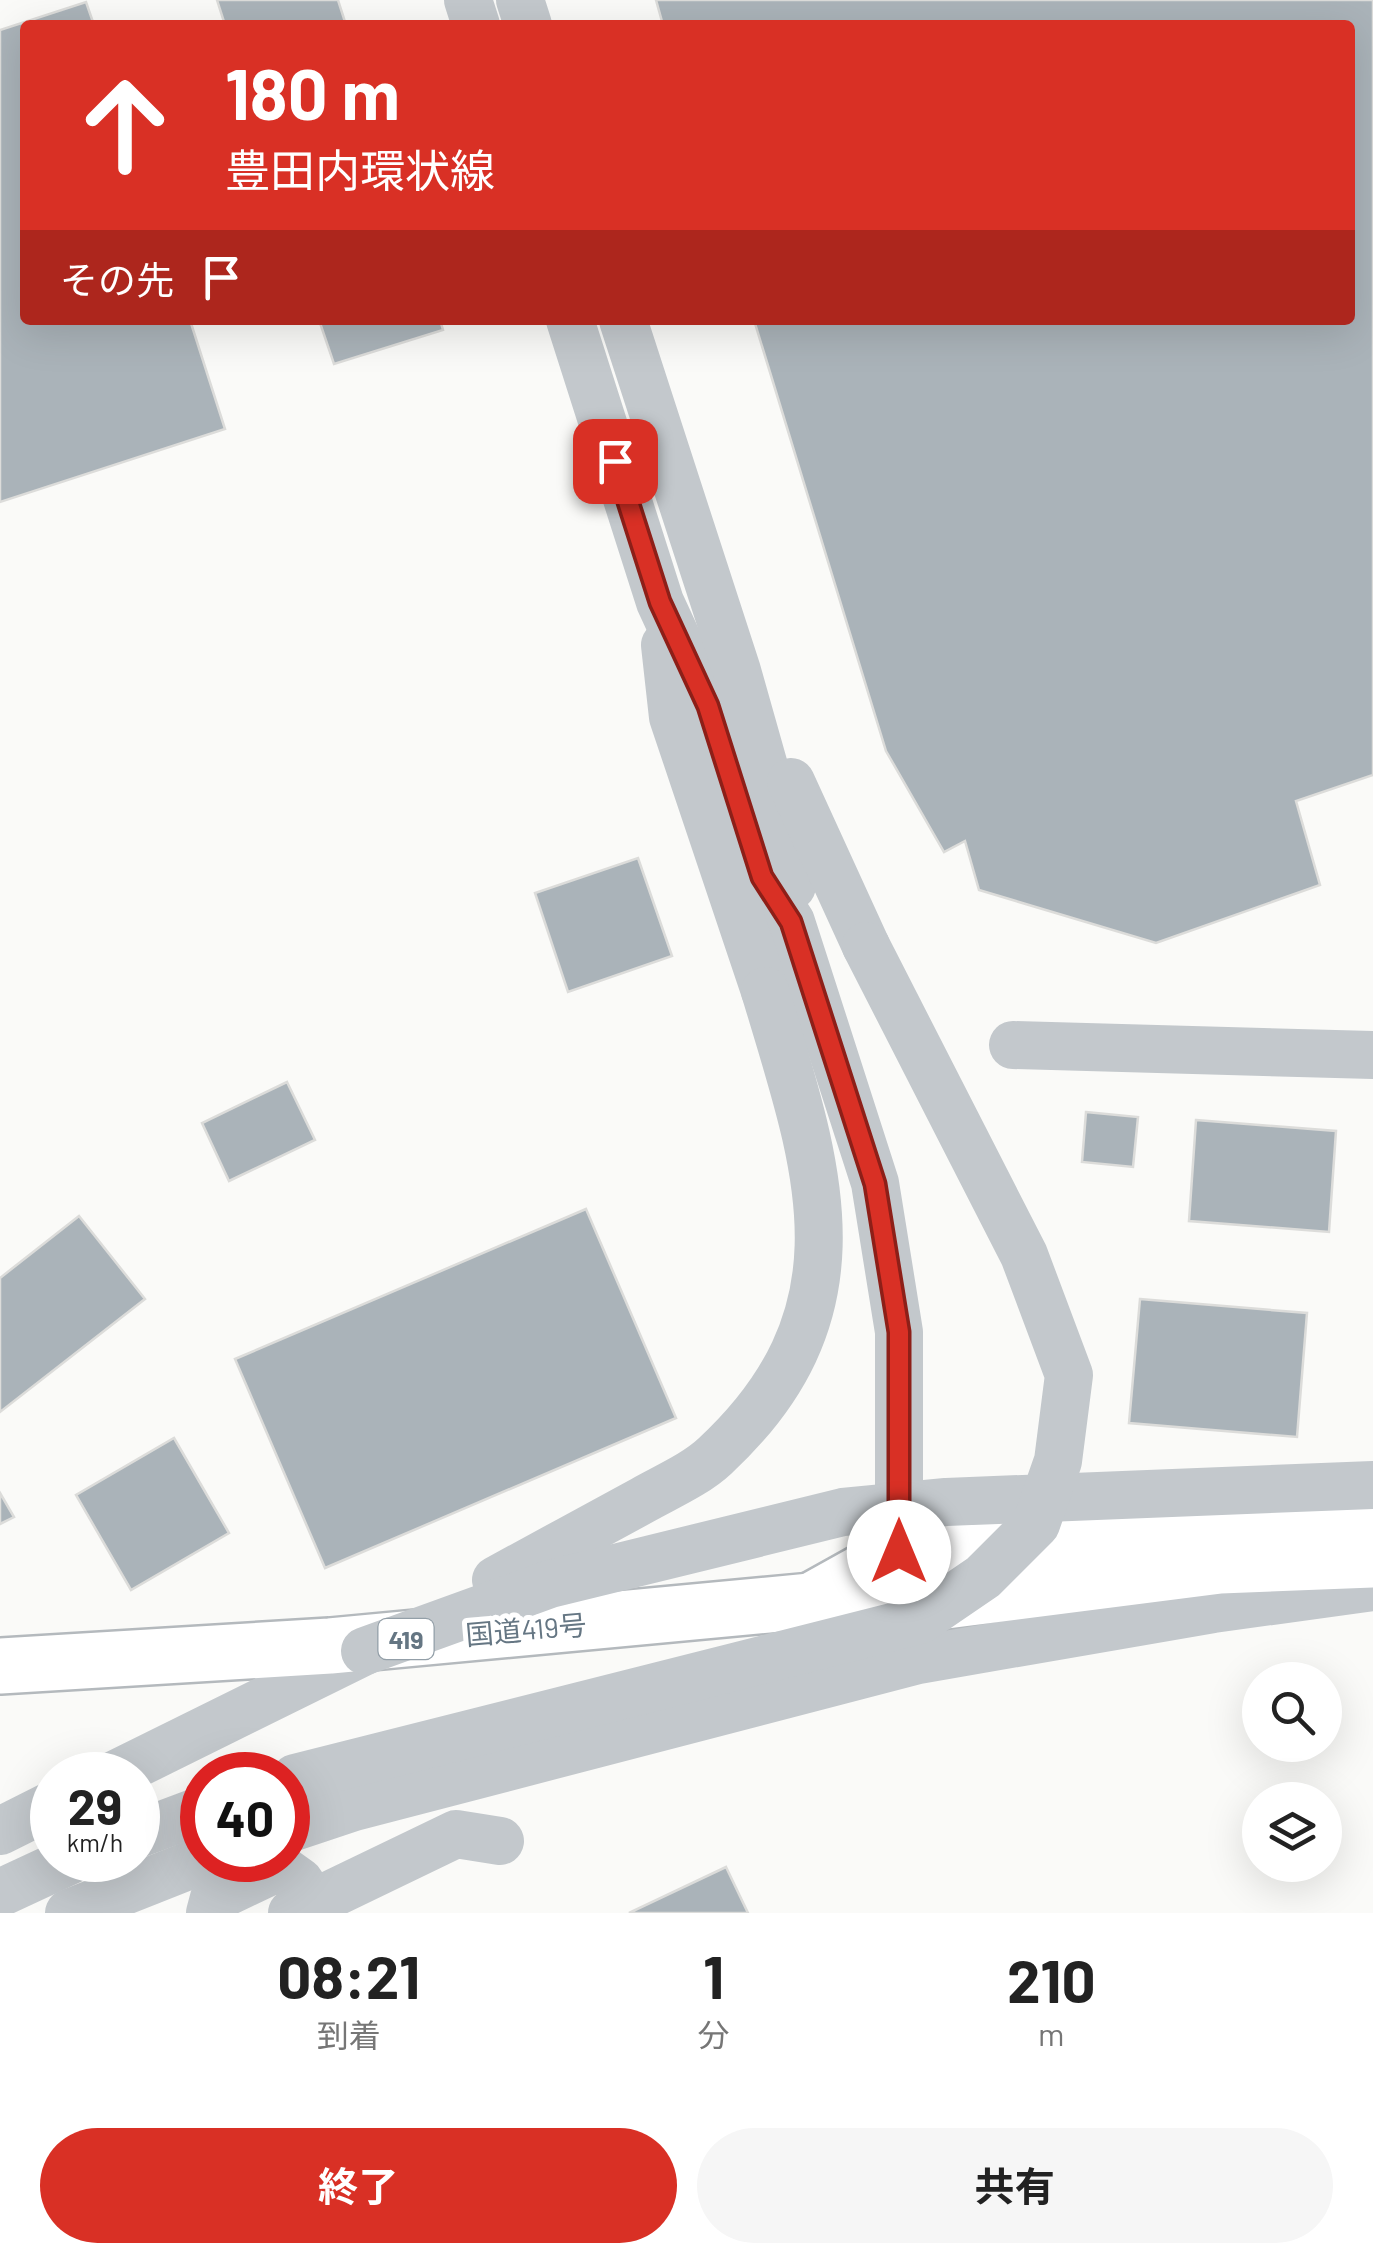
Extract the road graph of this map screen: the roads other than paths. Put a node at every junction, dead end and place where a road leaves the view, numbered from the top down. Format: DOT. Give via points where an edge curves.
graph roads {
  1 [pos="572,325"];
  2 [pos="625,325"];
  3 [pos="660,602"];
  4 [pos="737,671"];
  5 [pos="791,922"];
  6 [pos="1013,1045"];
  7 [pos="1373,1054"];
  8 [pos="1373,1485"];
  9 [pos="1373,1517"];
  10 [pos="899,1552"];
  11 [pos="1373,1560"];
  12 [pos="1373,1587"];
  13 [pos="812,1600"];
  14 [pos="899,1607"];
  15 [pos="366,1651"];
  16 [pos="0,1666"];
  17 [pos="160,1752"];
  18 [pos="310,1775"];
  19 [pos="30,1817"];
  20 [pos="310,1822"];
  21 [pos="0,1831"];
  22 [pos="500,1841"];
  23 [pos="180,1869"];
  24 [pos="30,1879"];
  25 [pos="0,1893"];
  26 [pos="301,1908"];
  27 [pos="69,1913"];
  28 [pos="210,1913"];
  1 -- 3 [label="street"];
  2 -- 4 [label="street"];
  3 -- 5 [label="street" via="708,706 762,877"];
  3 -- 15 [label="street, bridge" via="673,717 765,990 814,1161 820,1263 802,1334 769,1396 713,1458"];
  4 -- 5 [label="street" via="793,870"];
  4 -- 18 [label="street, bridge" via="866,946 1024,1255 1069,1375 1058,1461 1036,1524 982,1576 920,1620"];
  5 -- 10 [label="street" via="875,1184 899,1332"];
  6 -- 7 [label="street"];
  8 -- 15 [label="street, bridge" via="843,1512 550,1584"];
  9 -- 10 [label="highway, 国道419号 / 419"];
  10 -- 13 [label="highway, 国道419号 / 419"];
  10 -- 14 [label="street"];
  11 -- 14 [label="highway, 国道419号 / 419" via="1220,1566"];
  12 -- 20 [label="street" via="918,1660"];
  13 -- 14 [label="highway, 国道419号 / 419"];
  13 -- 16 [label="highway, 国道419号 / 419" via="330,1646"];
  15 -- 17 [label="street"];
  19 -- 21 [label="street"];
  22 -- 26 [label="street" via="456,1834"];
  23 -- 27 [label="street"];
  24 -- 25 [label="street"];
  26 -- 28 [label="street" via="300,1882 279,1867 214,1898"];
}
